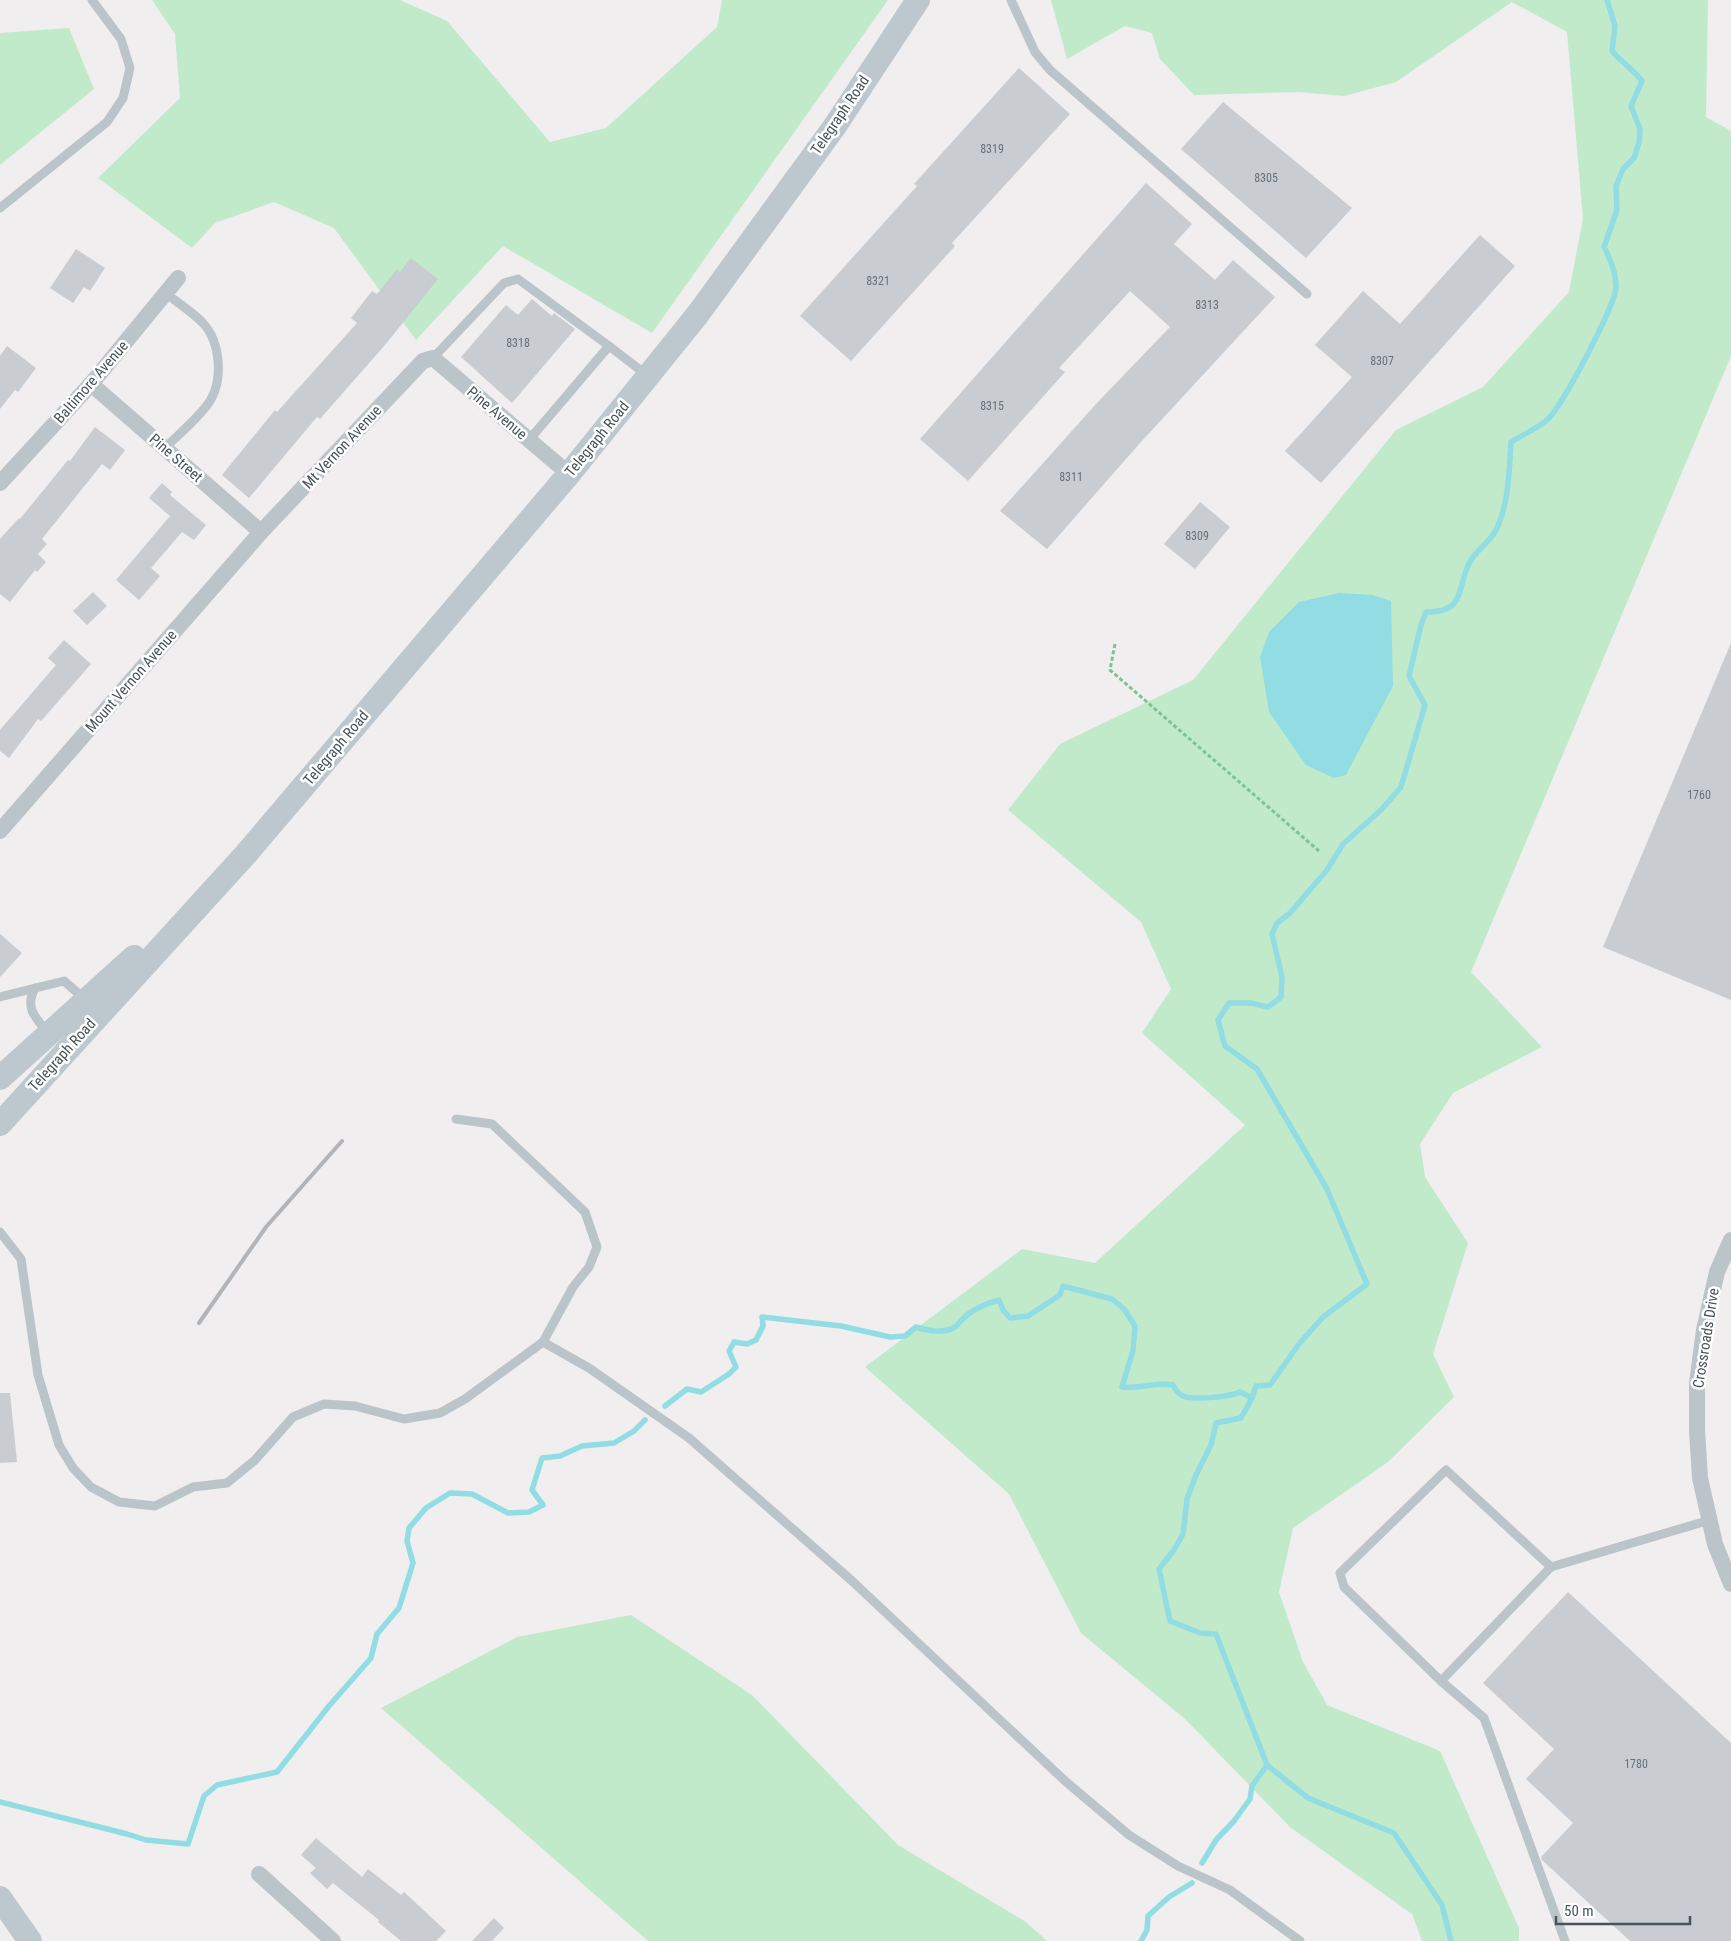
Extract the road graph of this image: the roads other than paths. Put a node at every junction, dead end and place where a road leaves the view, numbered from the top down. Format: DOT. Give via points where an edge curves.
graph roads {
  1 [pos="92,0"];
  2 [pos="918,0"];
  3 [pos="1011,0"];
  4 [pos="0,208"];
  5 [pos="178,278"];
  6 [pos="165,293"];
  7 [pos="1307,294"];
  8 [pos="609,346"];
  9 [pos="428,360"];
  10 [pos="648,376"];
  11 [pos="91,384"];
  12 [pos="529,440"];
  13 [pos="165,448"];
  14 [pos="569,474"];
  15 [pos="0,483"];
  16 [pos="261,532"];
  17 [pos="0,831"];
  18 [pos="246,854"];
  19 [pos="35,988"];
  20 [pos="0,997"];
  21 [pos="86,1001"];
  22 [pos="49,1034"];
  23 [pos="0,1078"];
  24 [pos="456,1120"];
  25 [pos="0,1124"];
  26 [pos="0,1232"];
  27 [pos="1731,1240"];
  28 [pos="543,1342"];
  29 [pos="1710,1520"];
  30 [pos="1551,1567"];
  31 [pos="1731,1584"];
  32 [pos="1440,1681"];
  33 [pos="259,1874"];
  34 [pos="0,1898"];
  35 [pos="30,1941"];
  36 [pos="334,1941"];
  37 [pos="1300,1941"];
  38 [pos="1566,1941"];
  1 -- 4 [label="lane" via="121,39 130,68 123,98 108,122"];
  2 -- 10 [label="main road, Telegraph Road" via="829,134 698,314"];
  3 -- 7 [label="lane" via="1035,52 1050,70"];
  5 -- 6 [label="street, Baltimore Avenue"];
  6 -- 11 [label="street, Baltimore Avenue"];
  6 -- 13 [label="lane" via="202,322 212,337 218,375 215,393 207,405"];
  8 -- 9 [label="lane" via="518,279 504,283"];
  8 -- 10 [label="lane"];
  8 -- 12 [label="lane"];
  9 -- 12 [label="street, Pine Avenue"];
  9 -- 16 [label="street, Mt Vernon Avenue"];
  10 -- 14 [label="main road, Telegraph Road"];
  11 -- 13 [label="street, Pine Street"];
  11 -- 15 [label="street, Baltimore Avenue"];
  12 -- 14 [label="street, Pine Avenue"];
  13 -- 16 [label="street, Pine Street"];
  14 -- 18 [label="main road, Telegraph Road"];
  16 -- 17 [label="street, Mount Vernon Avenue"];
  18 -- 21 [label="main road, Telegraph Road"];
  18 -- 25 [label="main road, Telegraph Road"];
  19 -- 20 [label="lane"];
  19 -- 21 [label="lane" via="64,980"];
  19 -- 22 [label="lane" via="30,1003 33,1015"];
  21 -- 22 [label="main road, Telegraph Road"];
  22 -- 23 [label="main road, Telegraph Road"];
  24 -- 28 [label="lane" via="492,1124 585,1212 597,1247"];
  26 -- 28 [label="lane" via="21,1259 38,1375 59,1445 90,1487 119,1502 155,1506 193,1487 227,1484 255,1460 293,1418 324,1404 355,1406 404,1419 440,1413 465,1399"];
  27 -- 29 [label="street, Crossroads Drive" via="1717,1272 1704,1330 1697,1383 1700,1478"];
  28 -- 37 [label="lane" via="589,1368 690,1438 852,1580 1064,1780 1129,1835 1178,1866 1230,1890"];
  29 -- 30 [label="lane"];
  29 -- 31 [label="street, Crossroads Drive" via="1715,1544"];
  30 -- 32 [label="lane"];
  30 -- 32 [label="lane" via="1446,1470 1340,1573 1344,1587"];
  32 -- 38 [label="lane" via="1484,1718"];
  33 -- 36 [label="street"];
  34 -- 35 [label="main road"];
}
